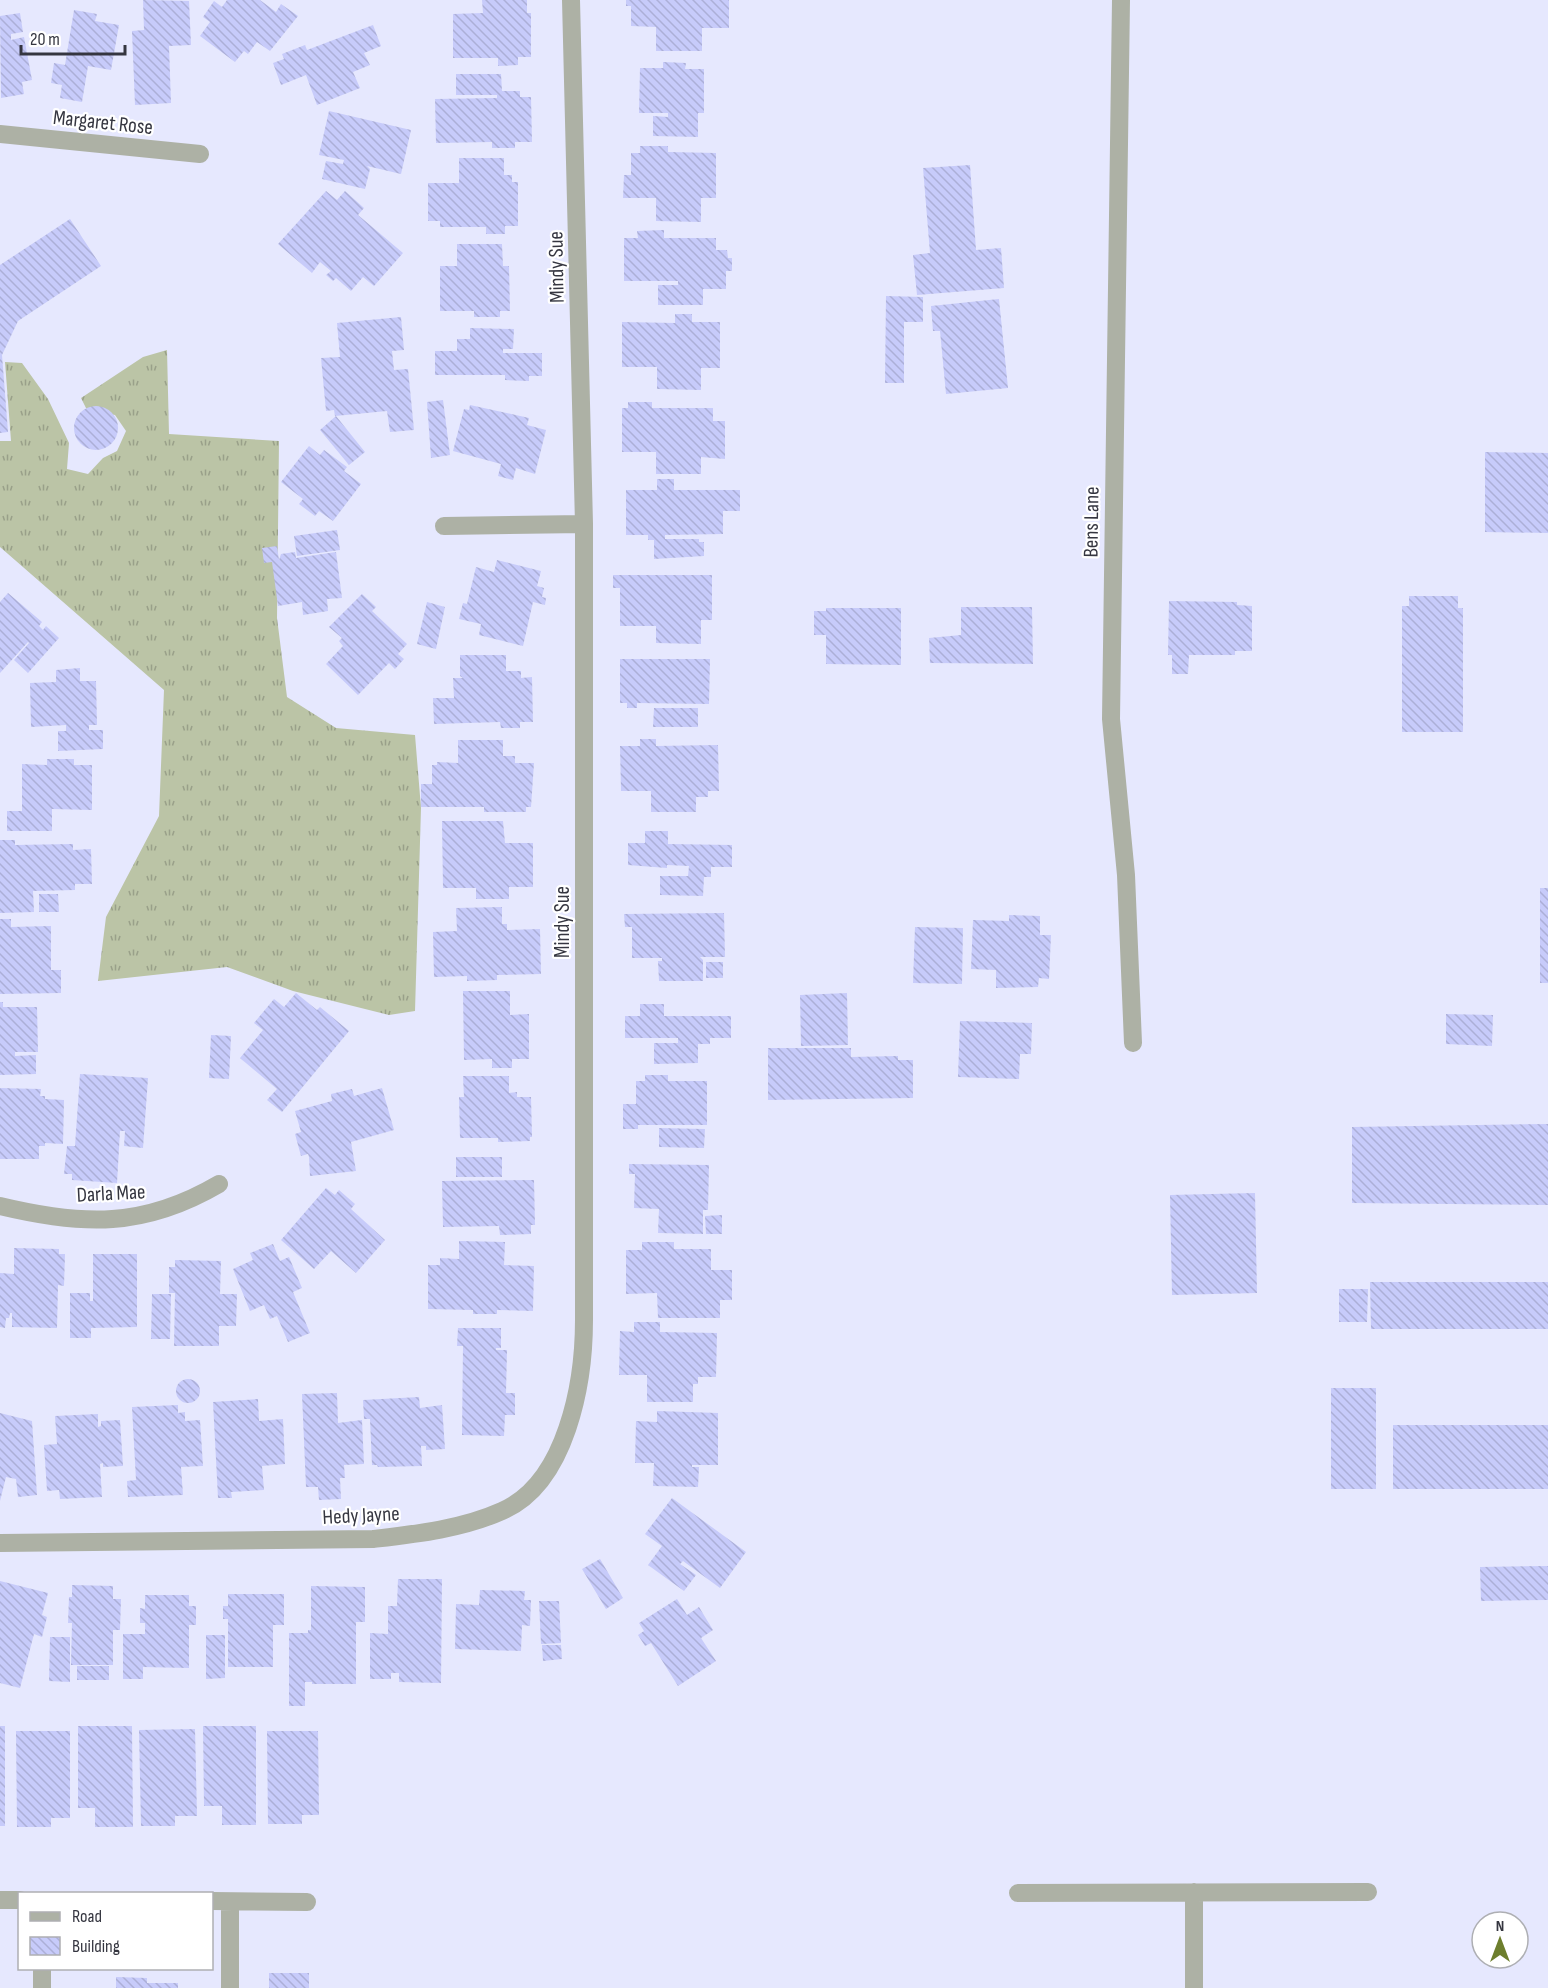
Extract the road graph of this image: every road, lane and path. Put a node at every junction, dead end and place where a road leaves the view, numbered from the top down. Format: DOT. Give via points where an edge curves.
graph roads {
  1 [pos="1121,0"];
  2 [pos="572,4"];
  3 [pos="0,134"];
  4 [pos="201,154"];
  5 [pos="584,524"];
  6 [pos="444,526"];
  7 [pos="1133,1043"];
  8 [pos="219,1184"];
  9 [pos="0,1206"];
  10 [pos="584,1320"];
  11 [pos="0,1543"];
  12 [pos="1194,1892"];
  13 [pos="1368,1892"];
  14 [pos="1018,1893"];
  15 [pos="0,1900"];
  16 [pos="18,1900"];
  17 [pos="213,1901"];
  18 [pos="230,1902"];
  19 [pos="307,1902"];
  20 [pos="42,1970"];
  21 [pos="42,1988"];
  22 [pos="230,1988"];
  23 [pos="1194,1988"];
  1 -- 7 [label="street, Bens Lane" via="1111,719 1126,874"];
  2 -- 5 [label="street, Mindy Sue"];
  3 -- 4 [label="street, Margaret Rose"];
  5 -- 6 [label="street"];
  5 -- 10 [label="street, Mindy Sue"];
  8 -- 9 [label="street, Darla Mae" via="189,1202 128,1217 48,1217"];
  10 -- 11 [label="street, Hedy Jayne" via="584,1354 566,1433 547,1472 530,1492 504,1511 425,1533 373,1539"];
  12 -- 13 [label="street"];
  12 -- 14 [label="street"];
  12 -- 23 [label="street"];
  15 -- 16 [label="street"];
  17 -- 18 [label="street"];
  18 -- 19 [label="street"];
  18 -- 22 [label="street"];
  20 -- 21 [label="street"];
}
